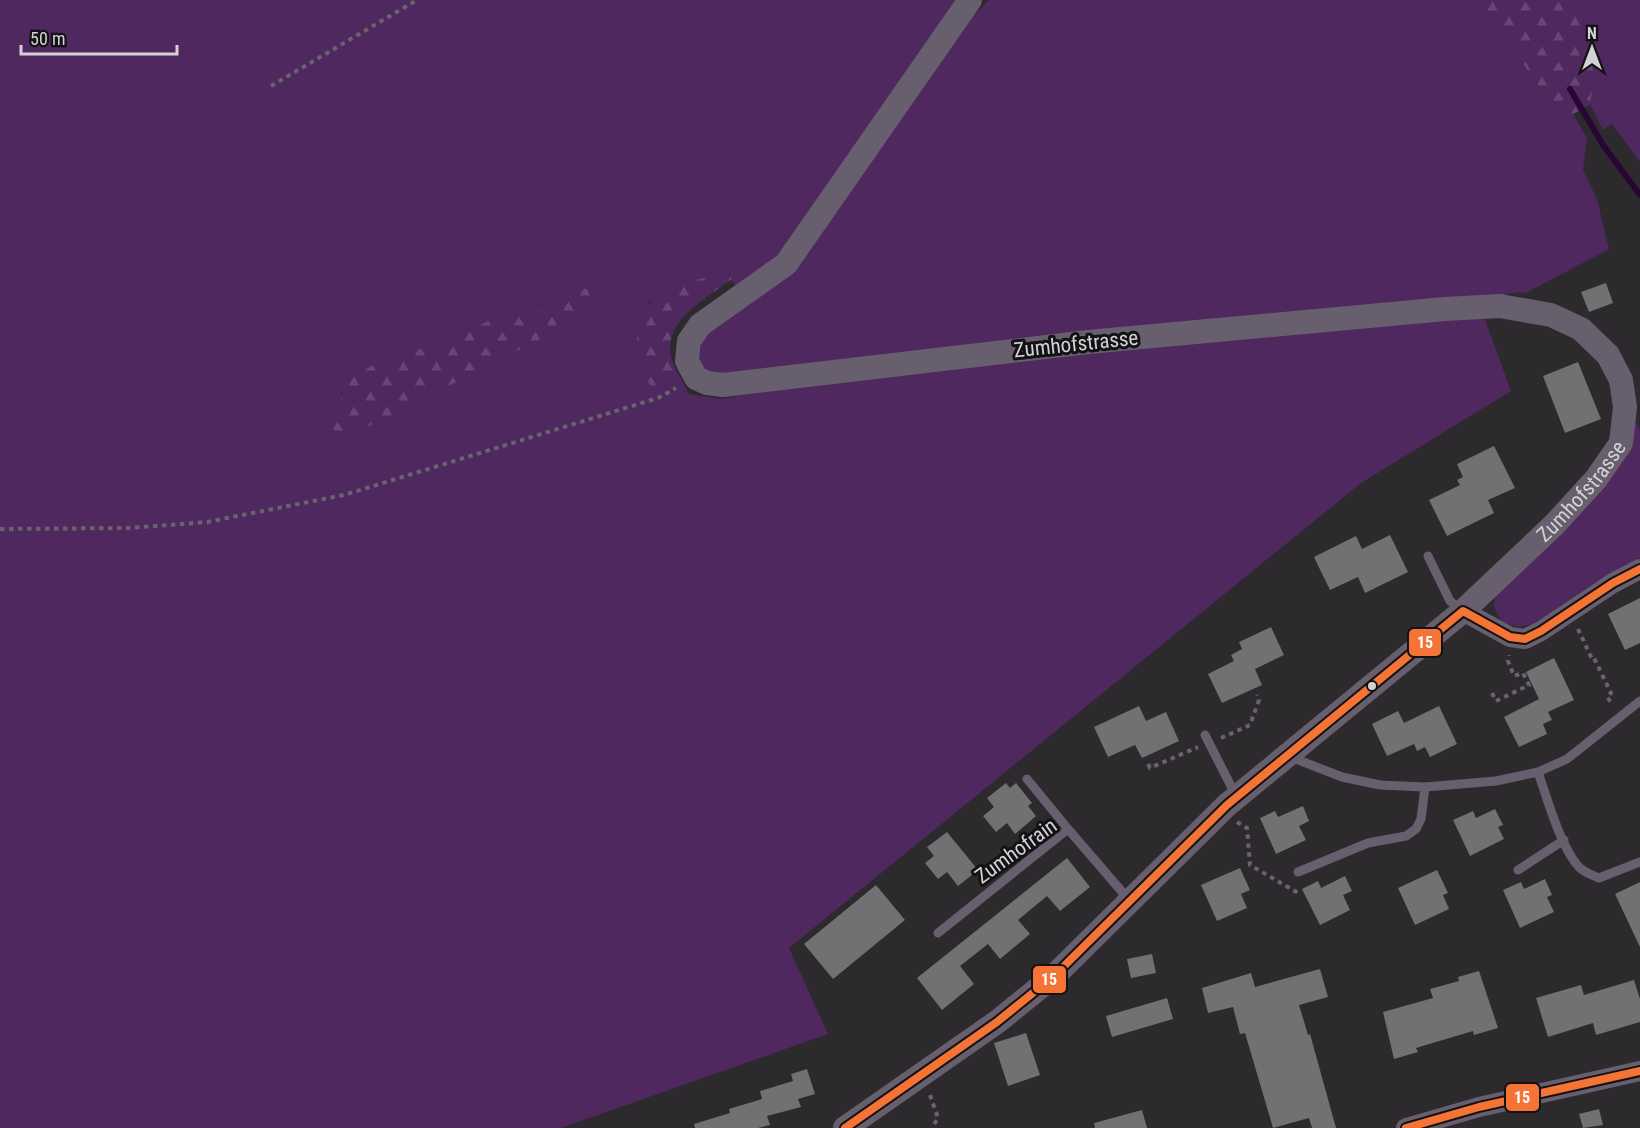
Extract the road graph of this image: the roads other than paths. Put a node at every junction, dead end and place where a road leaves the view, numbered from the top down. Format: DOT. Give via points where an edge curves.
graph roads {
  1 [pos="970,0"];
  2 [pos="1428,556"];
  3 [pos="1640,569"];
  4 [pos="1463,611"];
  5 [pos="1640,701"];
  6 [pos="1205,735"];
  7 [pos="1287,756"];
  8 [pos="1538,772"];
  9 [pos="1027,779"];
  10 [pos="1425,787"];
  11 [pos="1239,795"];
  12 [pos="1068,829"];
  13 [pos="1563,840"];
  14 [pos="1640,862"];
  15 [pos="1518,870"];
  16 [pos="1298,872"];
  17 [pos="1130,902"];
  18 [pos="938,933"];
  19 [pos="1640,1071"];
  20 [pos="844,1128"];
  21 [pos="1406,1128"];
  1 -- 4 [label="street, Zumhofstrasse" via="786,264 700,325 689,341 687,360 696,378 723,385 1088,342 1445,309 1500,306 1551,315 1581,329 1608,355 1623,391 1621,443 1596,479 1554,525"];
  2 -- 4 [label="lane" via="1450,600"];
  3 -- 4 [label="street" via="1525,639 1510,637"];
  4 -- 7 [label="street, Zumhofstrasse"];
  5 -- 8 [label="lane" via="1567,759"];
  6 -- 11 [label="lane"];
  7 -- 10 [label="lane" via="1362,782"];
  7 -- 11 [label="street, Zumhofstrasse"];
  8 -- 10 [label="lane" via="1496,781"];
  8 -- 13 [label="lane"];
  9 -- 12 [label="lane"];
  10 -- 16 [label="lane" via="1421,819 1406,836 1368,843"];
  11 -- 17 [label="street, Zumhofstrasse"];
  12 -- 17 [label="lane, Zumhofrain"];
  12 -- 18 [label="lane, Zumhofrain"];
  13 -- 14 [label="lane" via="1578,866 1599,878"];
  13 -- 15 [label="lane"];
  17 -- 20 [label="street, Zumhofstrasse" via="1055,975 997,1022"];
  19 -- 21 [label="street" via="1479,1107"];
}
